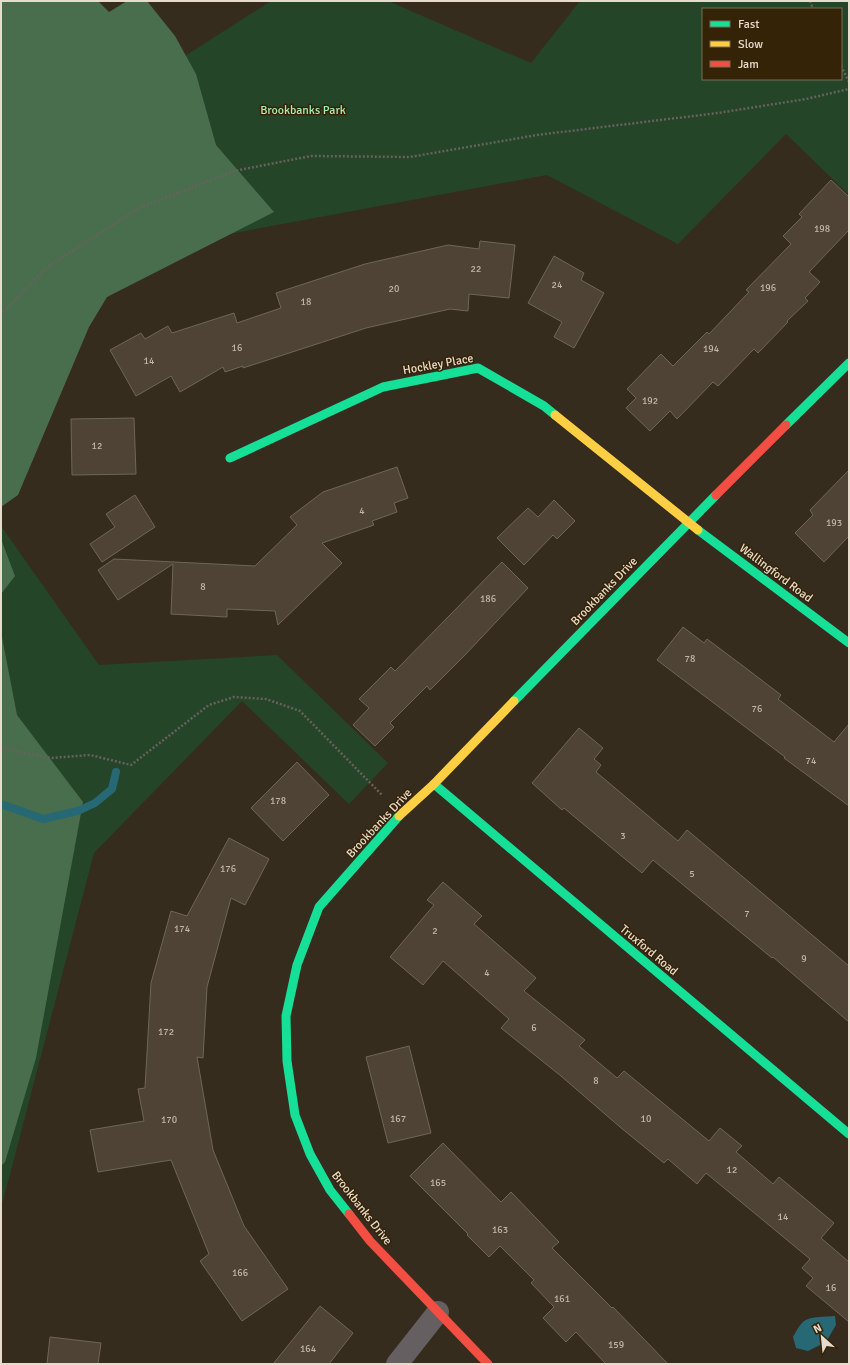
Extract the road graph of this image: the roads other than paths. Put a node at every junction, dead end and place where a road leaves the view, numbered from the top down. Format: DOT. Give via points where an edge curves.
graph roads {
  1 [pos="849,363"];
  2 [pos="230,458"];
  3 [pos="688,522"];
  4 [pos="849,643"];
  5 [pos="434,784"];
  6 [pos="849,1134"];
  7 [pos="438,1312"];
  8 [pos="397,1364"];
  9 [pos="488,1364"];
  1 -- 3 [label="street, Brookbanks Drive"];
  2 -- 3 [label="street, Hockley Place" via="383,387 478,368 544,406"];
  3 -- 4 [label="street, Wallingford Road"];
  3 -- 5 [label="street, Brookbanks Drive"];
  5 -- 6 [label="street, Truxford Road"];
  5 -- 7 [label="street, Brookbanks Drive" via="400,815 320,907 297,965 286,1016 287,1061 295,1115 310,1154 330,1190 370,1241"];
  7 -- 8 [label="street"];
  7 -- 9 [label="street, Brookbanks Drive"];
}
